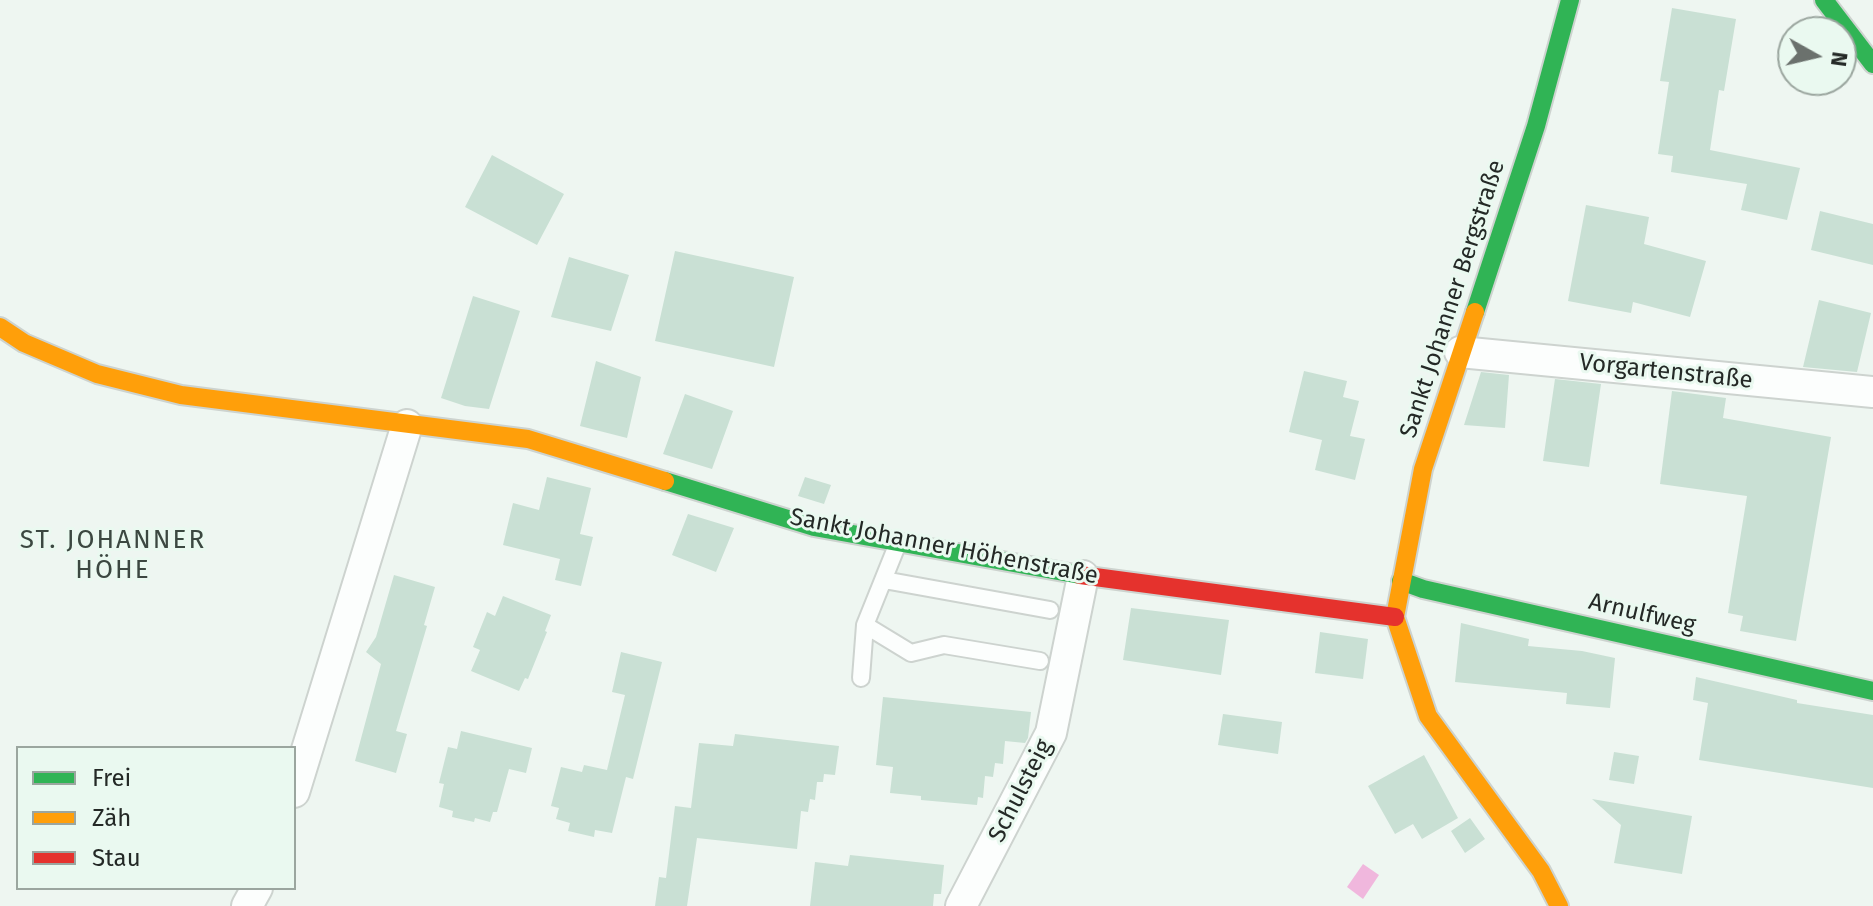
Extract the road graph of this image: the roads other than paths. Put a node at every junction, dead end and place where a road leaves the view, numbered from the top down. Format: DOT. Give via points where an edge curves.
graph roads {
  1 [pos="1570,0"];
  2 [pos="1824,0"];
  3 [pos="1873,64"];
  4 [pos="0,327"];
  5 [pos="1460,352"];
  6 [pos="1873,392"];
  7 [pos="407,425"];
  8 [pos="898,542"];
  9 [pos="1083,576"];
  10 [pos="884,580"];
  11 [pos="1401,581"];
  12 [pos="1050,610"];
  13 [pos="1395,617"];
  14 [pos="865,625"];
  15 [pos="1040,661"];
  16 [pos="861,678"];
  17 [pos="1873,691"];
  18 [pos="296,786"];
  19 [pos="961,906"];
  20 [pos="1559,906"];
  1 -- 5 [label="street, Sankt Johanner Bergstraße" via="1536,126"];
  2 -- 3 [label="street"];
  4 -- 7 [label="street, Sankt Johanner Höhenstraße" via="97,374 181,395"];
  5 -- 6 [label="street, Vorgartenstraße"];
  5 -- 11 [label="street, Sankt Johanner Bergstraße" via="1423,469"];
  7 -- 8 [label="street, Sankt Johanner Höhenstraße" via="528,439 814,527"];
  7 -- 18 [label="street"];
  8 -- 9 [label="street, Sankt Johanner Höhenstraße"];
  8 -- 10 [label="lane"];
  9 -- 13 [label="street, Sankt Johanner Höhenstraße"];
  9 -- 19 [label="street, Schulsteig" via="1051,733"];
  10 -- 12 [label="lane"];
  10 -- 14 [label="lane"];
  11 -- 13 [label="street, Sankt Johanner Bergstraße"];
  11 -- 17 [label="street, Arnulfweg"];
  13 -- 20 [label="street" via="1428,716 1541,871"];
  14 -- 15 [label="lane" via="911,653 944,645"];
  14 -- 16 [label="lane"];
}
